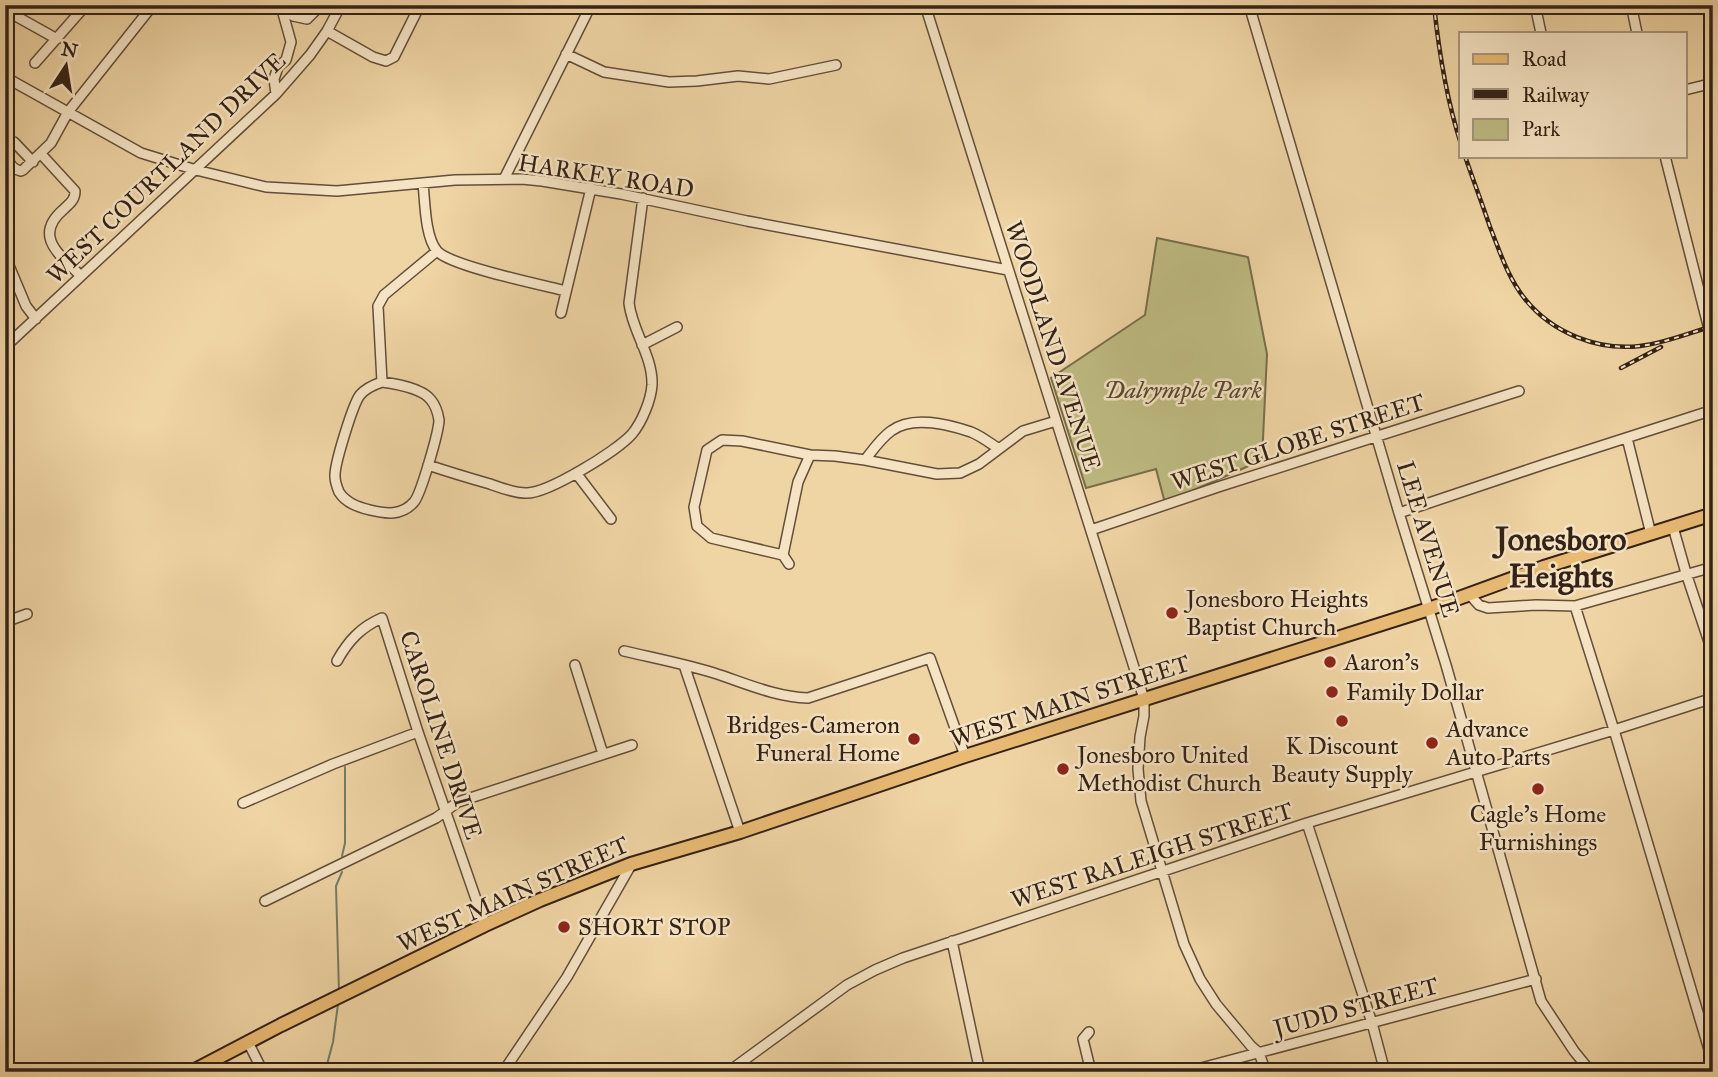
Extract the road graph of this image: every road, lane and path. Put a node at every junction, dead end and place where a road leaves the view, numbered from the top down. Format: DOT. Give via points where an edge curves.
graph roads {
  1 [pos="86,5"];
  2 [pos="153,5"];
  3 [pos="321,5"];
  4 [pos="341,5"];
  5 [pos="420,5"];
  6 [pos="591,5"];
  7 [pos="925,5"];
  8 [pos="1249,5"];
  9 [pos="1535,5"];
  10 [pos="280,6"];
  11 [pos="5,10"];
  12 [pos="1633,14"];
  13 [pos="327,31"];
  14 [pos="1541,32"];
  15 [pos="1637,32"];
  16 [pos="58,39"];
  17 [pos="566,54"];
  18 [pos="35,63"];
  19 [pos="836,65"];
  20 [pos="5,78"];
  21 [pos="1713,83"];
  22 [pos="1686,90"];
  23 [pos="276,94"];
  24 [pos="68,112"];
  25 [pos="41,154"];
  26 [pos="1666,158"];
  27 [pos="33,162"];
  28 [pos="196,170"];
  29 [pos="504,178"];
  30 [pos="423,183"];
  31 [pos="591,188"];
  32 [pos="643,198"];
  33 [pos="438,251"];
  34 [pos="5,256"];
  35 [pos="1008,270"];
  36 [pos="81,276"];
  37 [pos="566,291"];
  38 [pos="561,313"];
  39 [pos="36,319"];
  40 [pos="677,327"];
  41 [pos="1711,327"];
  42 [pos="642,345"];
  43 [pos="1713,345"];
  44 [pos="5,347"];
  45 [pos="382,382"];
  46 [pos="1519,391"];
  47 [pos="1713,410"];
  48 [pos="1056,421"];
  49 [pos="1377,437"];
  50 [pos="1627,438"];
  51 [pos="999,449"];
  52 [pos="810,455"];
  53 [pos="865,460"];
  54 [pos="428,466"];
  55 [pos="576,473"];
  56 [pos="1399,513"];
  57 [pos="1713,514"];
  58 [pos="611,519"];
  59 [pos="1673,527"];
  60 [pos="1091,530"];
  61 [pos="1651,534"];
  62 [pos="783,555"];
  63 [pos="789,564"];
  64 [pos="1713,566"];
  65 [pos="1686,573"];
  66 [pos="1470,595"];
  67 [pos="1575,606"];
  68 [pos="1429,609"];
  69 [pos="27,614"];
  70 [pos="5,622"];
  71 [pos="624,651"];
  72 [pos="1713,654"];
  73 [pos="337,661"];
  74 [pos="575,665"];
  75 [pos="684,665"];
  76 [pos="1713,698"];
  77 [pos="1144,699"];
  78 [pos="1614,730"];
  79 [pos="418,732"];
  80 [pos="632,745"];
  81 [pos="603,754"];
  82 [pos="965,756"];
  83 [pos="1477,772"];
  84 [pos="243,803"];
  85 [pos="445,811"];
  86 [pos="1307,823"];
  87 [pos="740,832"];
  88 [pos="631,864"];
  89 [pos="1161,871"];
  90 [pos="265,901"];
  91 [pos="485,925"];
  92 [pos="952,941"];
  93 [pos="1536,979"];
  94 [pos="1372,1023"];
  95 [pos="1089,1032"];
  96 [pos="248,1042"];
  97 [pos="1259,1053"];
  98 [pos="1713,1063"];
  99 [pos="191,1072"];
  100 [pos="263,1072"];
  101 [pos="503,1072"];
  102 [pos="728,1072"];
  103 [pos="980,1072"];
  104 [pos="1091,1072"];
  105 [pos="1186,1072"];
  106 [pos="1266,1072"];
  107 [pos="1385,1072"];
  108 [pos="1591,1072"];
  1 -- 16 [label="street"];
  2 -- 24 [label="street"];
  3 -- 10 [label="street" via="307,19"];
  4 -- 13 [label="street, WEST COURTLAND DRIVE"];
  5 -- 13 [label="street" via="394,57 386,61"];
  6 -- 17 [label="street"];
  7 -- 35 [label="street, WOODLAND AVENUE"];
  8 -- 49 [label="street, LEE AVENUE"];
  9 -- 14 [label="street"];
  10 -- 23 [label="street" via="290,42 274,79"];
  11 -- 16 [label="street"];
  12 -- 15 [label="street"];
  13 -- 23 [label="street, WEST COURTLAND DRIVE"];
  16 -- 18 [label="street"];
  17 -- 19 [label="street" via="604,72 669,82 738,76 769,79"];
  17 -- 29 [label="street"];
  20 -- 24 [label="street, HARKEY ROAD"];
  21 -- 22 [label="street"];
  23 -- 28 [label="street, WEST COURTLAND DRIVE"];
  24 -- 25 [label="street"];
  24 -- 28 [label="street, HARKEY ROAD" via="141,153"];
  25 -- 27 [label="street"];
  25 -- 36 [label="street" via="75,191 73,201 52,220 50,237 52,247"];
  26 -- 41 [label="street"];
  28 -- 30 [label="street, HARKEY ROAD" via="266,187 319,191"];
  28 -- 36 [label="street, WEST COURTLAND DRIVE"];
  29 -- 30 [label="street, HARKEY ROAD"];
  29 -- 31 [label="street, HARKEY ROAD"];
  30 -- 33 [label="street" via="429,230"];
  31 -- 32 [label="street, HARKEY ROAD"];
  31 -- 37 [label="street"];
  32 -- 35 [label="street, HARKEY ROAD"];
  32 -- 42 [label="street" via="629,303"];
  33 -- 37 [label="street" via="462,264"];
  33 -- 45 [label="street" via="384,295 378,306"];
  34 -- 39 [label="street"];
  35 -- 48 [label="street, WOODLAND AVENUE"];
  36 -- 39 [label="street, WEST COURTLAND DRIVE"];
  37 -- 38 [label="street"];
  39 -- 44 [label="street, WEST COURTLAND DRIVE"];
  40 -- 42 [label="street"];
  41 -- 43 [label="street"];
  42 -- 55 [label="street" via="652,382 639,424 624,441"];
  45 -- 54 [label="street" via="418,391 430,398 437,410 439,422"];
  45 -- 54 [label="street" via="367,388 355,402 336,466 337,489 346,501 388,515 415,501"];
  46 -- 49 [label="street, WEST GLOBE STREET"];
  47 -- 50 [label="street"];
  48 -- 51 [label="street" via="1023,431"];
  48 -- 60 [label="street, WOODLAND AVENUE"];
  49 -- 56 [label="street, LEE AVENUE"];
  49 -- 60 [label="street, WEST GLOBE STREET"];
  50 -- 56 [label="street"];
  50 -- 61 [label="street"];
  51 -- 53 [label="street" via="960,473 937,474"];
  51 -- 53 [label="street" via="973,433 922,422 892,430"];
  52 -- 53 [label="street"];
  52 -- 62 [label="street" via="798,482"];
  52 -- 62 [label="street" via="722,440 707,450 694,507 697,526 711,538"];
  54 -- 55 [label="street" via="526,494"];
  55 -- 58 [label="street"];
  56 -- 68 [label="street, LEE AVENUE"];
  57 -- 59 [label="main road, WEST MAIN STREET"];
  59 -- 61 [label="main road, WEST MAIN STREET"];
  59 -- 65 [label="street"];
  60 -- 77 [label="street, WOODLAND AVENUE"];
  61 -- 66 [label="main road, WEST MAIN STREET"];
  62 -- 63 [label="street"];
  64 -- 65 [label="street"];
  65 -- 67 [label="street"];
  65 -- 72 [label="street"];
  66 -- 67 [label="street" via="1488,608"];
  66 -- 68 [label="main road, WEST MAIN STREET"];
  67 -- 78 [label="street"];
  68 -- 77 [label="main road, WEST MAIN STREET"];
  68 -- 83 [label="street, LEE AVENUE"];
  69 -- 70 [label="street"];
  71 -- 75 [label="street"];
  73 -- 79 [label="street, CAROLINE DRIVE" via="355,635 382,618"];
  74 -- 81 [label="street"];
  75 -- 82 [label="street" via="792,698 808,698 930,658"];
  75 -- 87 [label="street"];
  76 -- 78 [label="street, WEST RALEIGH STREET"];
  77 -- 82 [label="main road, WEST MAIN STREET"];
  77 -- 89 [label="street" via="1140,798"];
  78 -- 83 [label="street, WEST RALEIGH STREET"];
  78 -- 98 [label="street"];
  79 -- 84 [label="street"];
  79 -- 85 [label="street, CAROLINE DRIVE"];
  80 -- 81 [label="street"];
  81 -- 85 [label="street" via="458,802"];
  82 -- 87 [label="main road, WEST MAIN STREET"];
  83 -- 86 [label="street, WEST RALEIGH STREET"];
  83 -- 93 [label="street, LEE AVENUE"];
  85 -- 90 [label="street"];
  85 -- 91 [label="street, CAROLINE DRIVE"];
  86 -- 89 [label="street, WEST RALEIGH STREET"];
  86 -- 94 [label="street"];
  87 -- 88 [label="main road, WEST MAIN STREET"];
  88 -- 91 [label="main road, WEST MAIN STREET"];
  88 -- 101 [label="street" via="566,977"];
  89 -- 92 [label="street, WEST RALEIGH STREET"];
  89 -- 97 [label="street" via="1200,979"];
  91 -- 96 [label="main road, WEST MAIN STREET"];
  92 -- 102 [label="street, WEST RALEIGH STREET" via="847,985"];
  92 -- 103 [label="street"];
  93 -- 94 [label="street, JUDD STREET"];
  93 -- 108 [label="street, LEE AVENUE" via="1541,1001"];
  94 -- 97 [label="street, JUDD STREET"];
  94 -- 107 [label="street"];
  95 -- 104 [label="street" via="1083,1039"];
  96 -- 99 [label="main road, WEST MAIN STREET"];
  96 -- 100 [label="street"];
  97 -- 105 [label="street, JUDD STREET"];
  97 -- 106 [label="street"];
}
